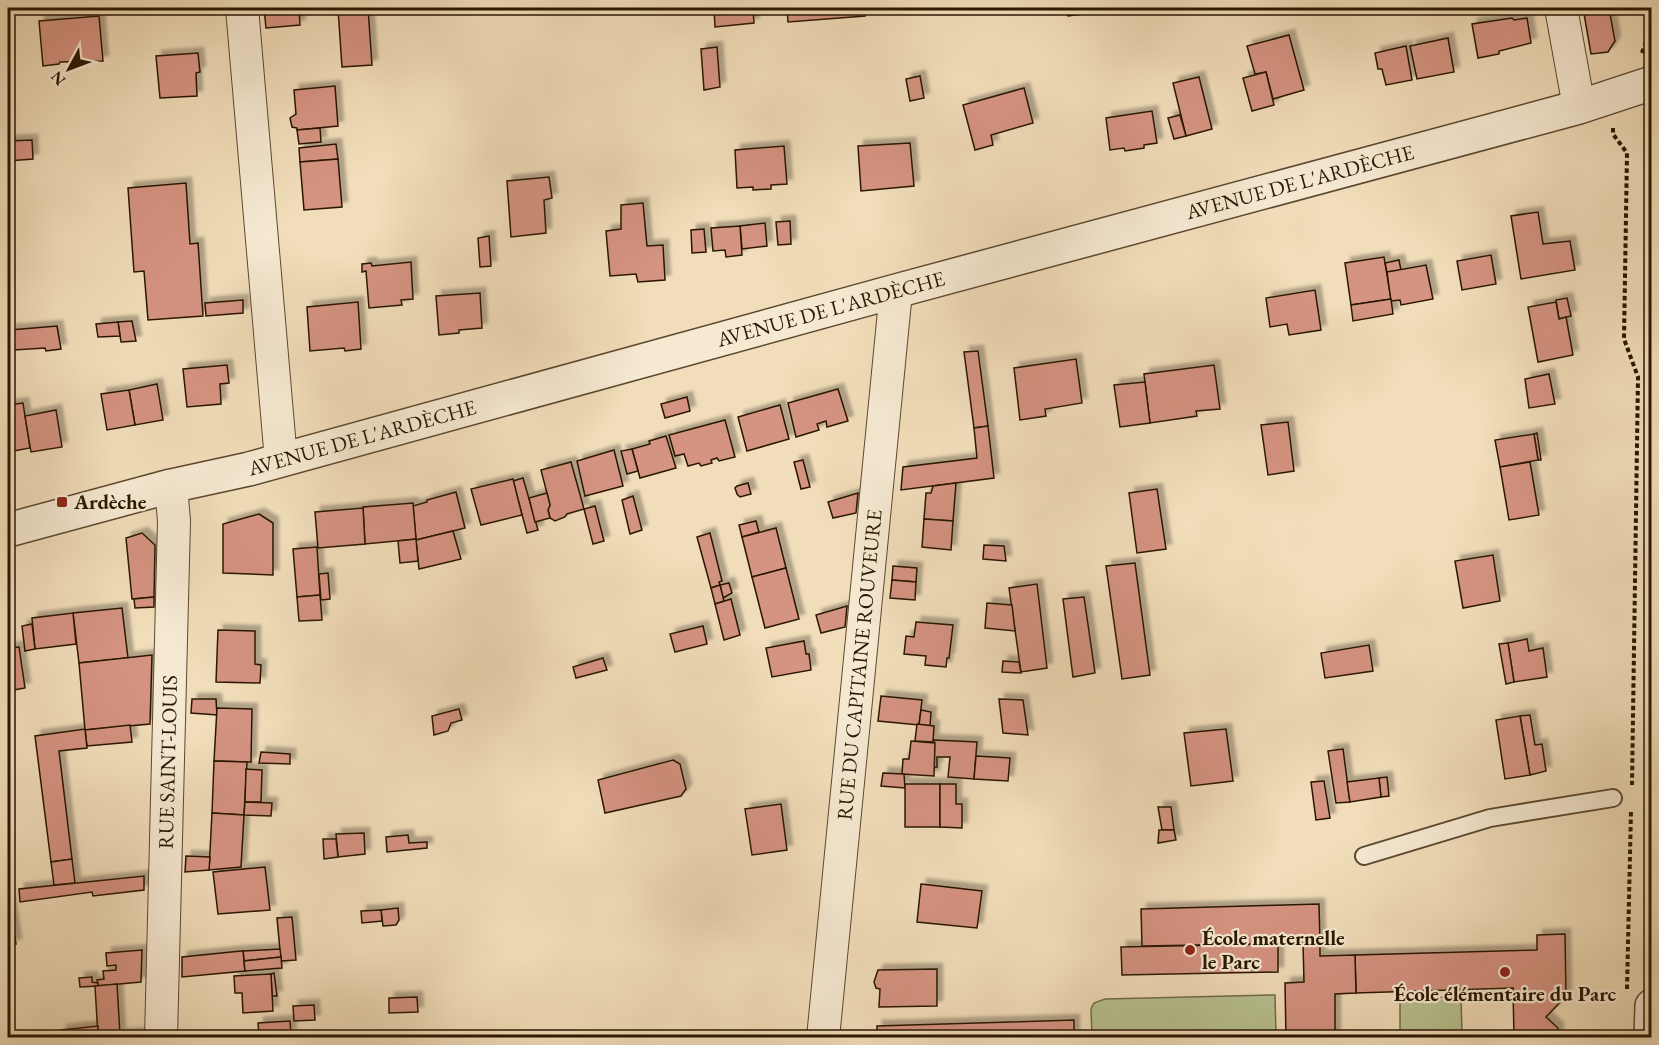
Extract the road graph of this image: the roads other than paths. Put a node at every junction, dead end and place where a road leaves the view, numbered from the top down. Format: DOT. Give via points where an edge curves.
graph roads {
  1 [pos="242,8"];
  2 [pos="1561,8"];
  3 [pos="1652,83"];
  4 [pos="1580,107"];
  5 [pos="896,291"];
  6 [pos="281,460"];
  7 [pos="171,486"];
  8 [pos="8,530"];
  9 [pos="1612,798"];
  10 [pos="1364,856"];
  11 [pos="1639,998"];
  12 [pos="161,1038"];
  13 [pos="823,1038"];
  14 [pos="1651,1038"];
  1 -- 6 [label="street"];
  2 -- 4 [label="street"];
  3 -- 4 [label="street, AVENUE DE L'ARDÈCHE"];
  4 -- 5 [label="street, AVENUE DE L'ARDÈCHE"];
  5 -- 6 [label="street, AVENUE DE L'ARDÈCHE"];
  5 -- 13 [label="street, RUE DU CAPITAINE ROUVEURE"];
  6 -- 7 [label="street, AVENUE DE L'ARDÈCHE"];
  7 -- 8 [label="street, AVENUE DE L'ARDÈCHE"];
  7 -- 12 [label="street, RUE SAINT-LOUIS" via="174,521"];
  9 -- 10 [label="lane" via="1490,818"];
  11 -- 14 [label="street"];
}
